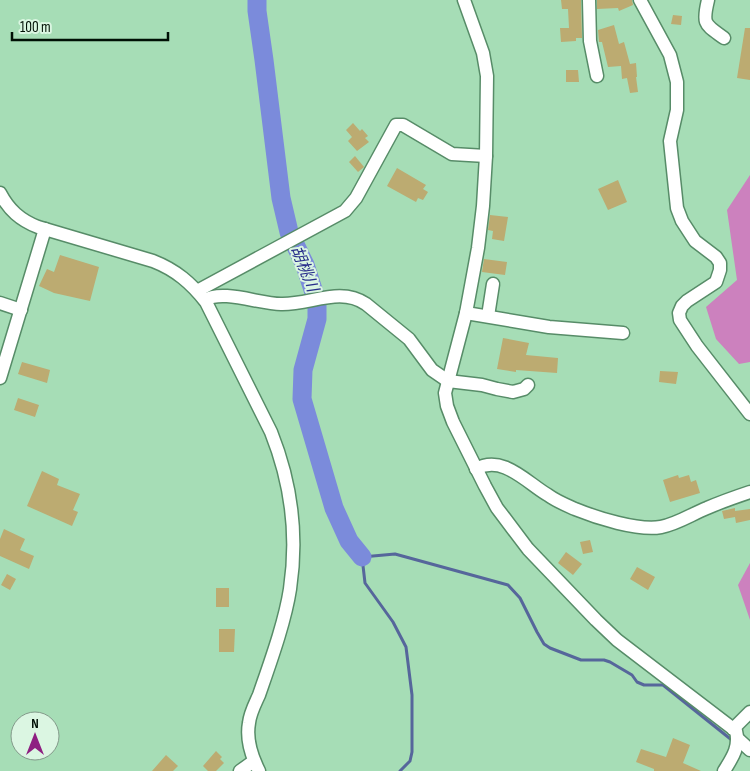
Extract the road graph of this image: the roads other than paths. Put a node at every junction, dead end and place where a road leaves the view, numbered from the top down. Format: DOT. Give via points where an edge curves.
graph roads {
  1 [pos="466,0"];
  2 [pos="589,0"];
  3 [pos="640,0"];
  4 [pos="708,0"];
  5 [pos="724,38"];
  6 [pos="597,76"];
  7 [pos="486,156"];
  8 [pos="0,193"];
  9 [pos="45,229"];
  10 [pos="493,284"];
  11 [pos="201,295"];
  12 [pos="0,303"];
  13 [pos="21,310"];
  14 [pos="466,313"];
  15 [pos="488,316"];
  16 [pos="623,333"];
  17 [pos="0,378"];
  18 [pos="448,381"];
  19 [pos="528,385"];
  20 [pos="750,414"];
  21 [pos="476,469"];
  22 [pos="750,492"];
  23 [pos="750,712"];
  24 [pos="735,733"];
  25 [pos="750,750"];
  26 [pos="257,766"];
  27 [pos="240,771"];
  28 [pos="724,771"];
  1 -- 7 [label="street" via="487,76"];
  2 -- 6 [label="street" via="590,41"];
  3 -- 20 [label="street" via="670,55 677,82 677,110 670,141 677,208 696,241 720,263 716,282 687,300 679,313 680,320"];
  4 -- 5 [label="street" via="704,17 706,25"];
  7 -- 11 [label="street" via="452,154 403,125 396,125 356,198 344,211"];
  7 -- 14 [label="street" via="478,248"];
  8 -- 9 [label="street" via="11,210 27,223"];
  9 -- 11 [label="street" via="166,266 182,276"];
  9 -- 13 [label="street"];
  10 -- 15 [label="street"];
  11 -- 18 [label="street" via="288,304 333,296 355,298 409,339 432,370"];
  11 -- 26 [label="street" via="277,446 292,517 289,591 248,724 249,744"];
  12 -- 13 [label="street"];
  13 -- 17 [label="street"];
  14 -- 15 [label="street"];
  14 -- 18 [label="street"];
  15 -- 16 [label="street" via="549,327"];
  18 -- 19 [label="street" via="513,392"];
  18 -- 21 [label="street" via="445,392 447,406"];
  21 -- 22 [label="street" via="490,465 508,468 547,495 576,509 608,520 645,527 669,525"];
  21 -- 24 [label="street" via="497,508 528,549 596,620"];
  23 -- 24 [label="street"];
  24 -- 25 [label="street"];
  24 -- 28 [label="street" via="736,749"];
  26 -- 27 [label="street"];
}
